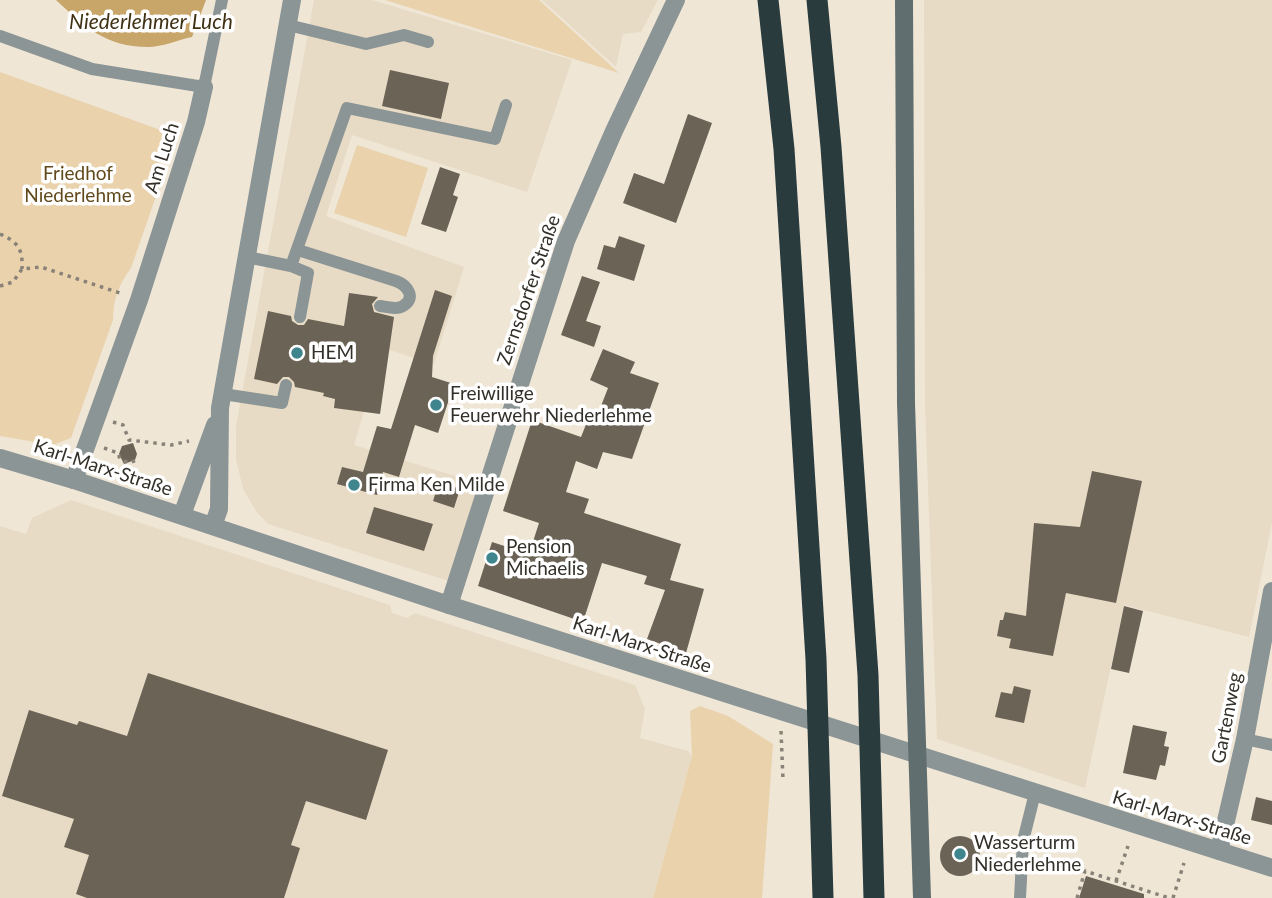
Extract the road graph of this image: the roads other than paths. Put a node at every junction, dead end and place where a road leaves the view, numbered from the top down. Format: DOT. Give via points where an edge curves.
graph roads {
  1 [pos="222,0"];
  2 [pos="292,0"];
  3 [pos="676,0"];
  4 [pos="768,0"];
  5 [pos="817,0"];
  6 [pos="904,0"];
  7 [pos="288,25"];
  8 [pos="0,36"];
  9 [pos="428,42"];
  10 [pos="204,87"];
  11 [pos="506,105"];
  12 [pos="298,250"];
  13 [pos="247,257"];
  14 [pos="291,266"];
  15 [pos="380,306"];
  16 [pos="300,317"];
  17 [pos="286,385"];
  18 [pos="222,401"];
  19 [pos="0,458"];
  20 [pos="74,480"];
  21 [pos="182,515"];
  22 [pos="213,526"];
  23 [pos="1272,591"];
  24 [pos="449,605"];
  25 [pos="1269,624"];
  26 [pos="1245,740"];
  27 [pos="1272,745"];
  28 [pos="1035,793"];
  29 [pos="1219,851"];
  30 [pos="1272,868"];
  31 [pos="823,898"];
  32 [pos="874,898"];
  33 [pos="922,898"];
  34 [pos="1020,898"];
  1 -- 10 [label="lane"];
  2 -- 7 [label="street"];
  3 -- 24 [label="street, Zernsdorfer Straße" via="566,241"];
  4 -- 31 [label="highway" via="784,149 816,659"];
  5 -- 32 [label="highway" via="868,675"];
  6 -- 33 [label="main road" via="906,403"];
  7 -- 9 [label="lane" via="366,44 404,35"];
  7 -- 13 [label="street"];
  8 -- 10 [label="lane" via="92,69"];
  10 -- 20 [label="street, Am Luch" via="139,300"];
  11 -- 12 [label="lane" via="495,139 347,108"];
  12 -- 14 [label="lane"];
  12 -- 15 [label="lane" via="405,284 410,298 405,306"];
  13 -- 14 [label="lane"];
  13 -- 18 [label="street"];
  14 -- 16 [label="lane" via="309,273"];
  17 -- 18 [label="lane" via="282,403"];
  18 -- 21 [label="street"];
  18 -- 22 [label="street" via="219,509"];
  19 -- 20 [label="street, Karl-Marx-Straße"];
  20 -- 21 [label="street, Karl-Marx-Straße"];
  21 -- 22 [label="street, Karl-Marx-Straße"];
  22 -- 24 [label="street, Karl-Marx-Straße"];
  23 -- 25 [label="street, Gartenweg"];
  24 -- 28 [label="street, Karl-Marx-Straße"];
  25 -- 26 [label="street, Gartenweg"];
  26 -- 27 [label="lane"];
  26 -- 29 [label="street, Gartenweg"];
  28 -- 29 [label="street, Karl-Marx-Straße"];
  28 -- 34 [label="lane" via="1023,841"];
  29 -- 30 [label="street, Karl-Marx-Straße"];
}
